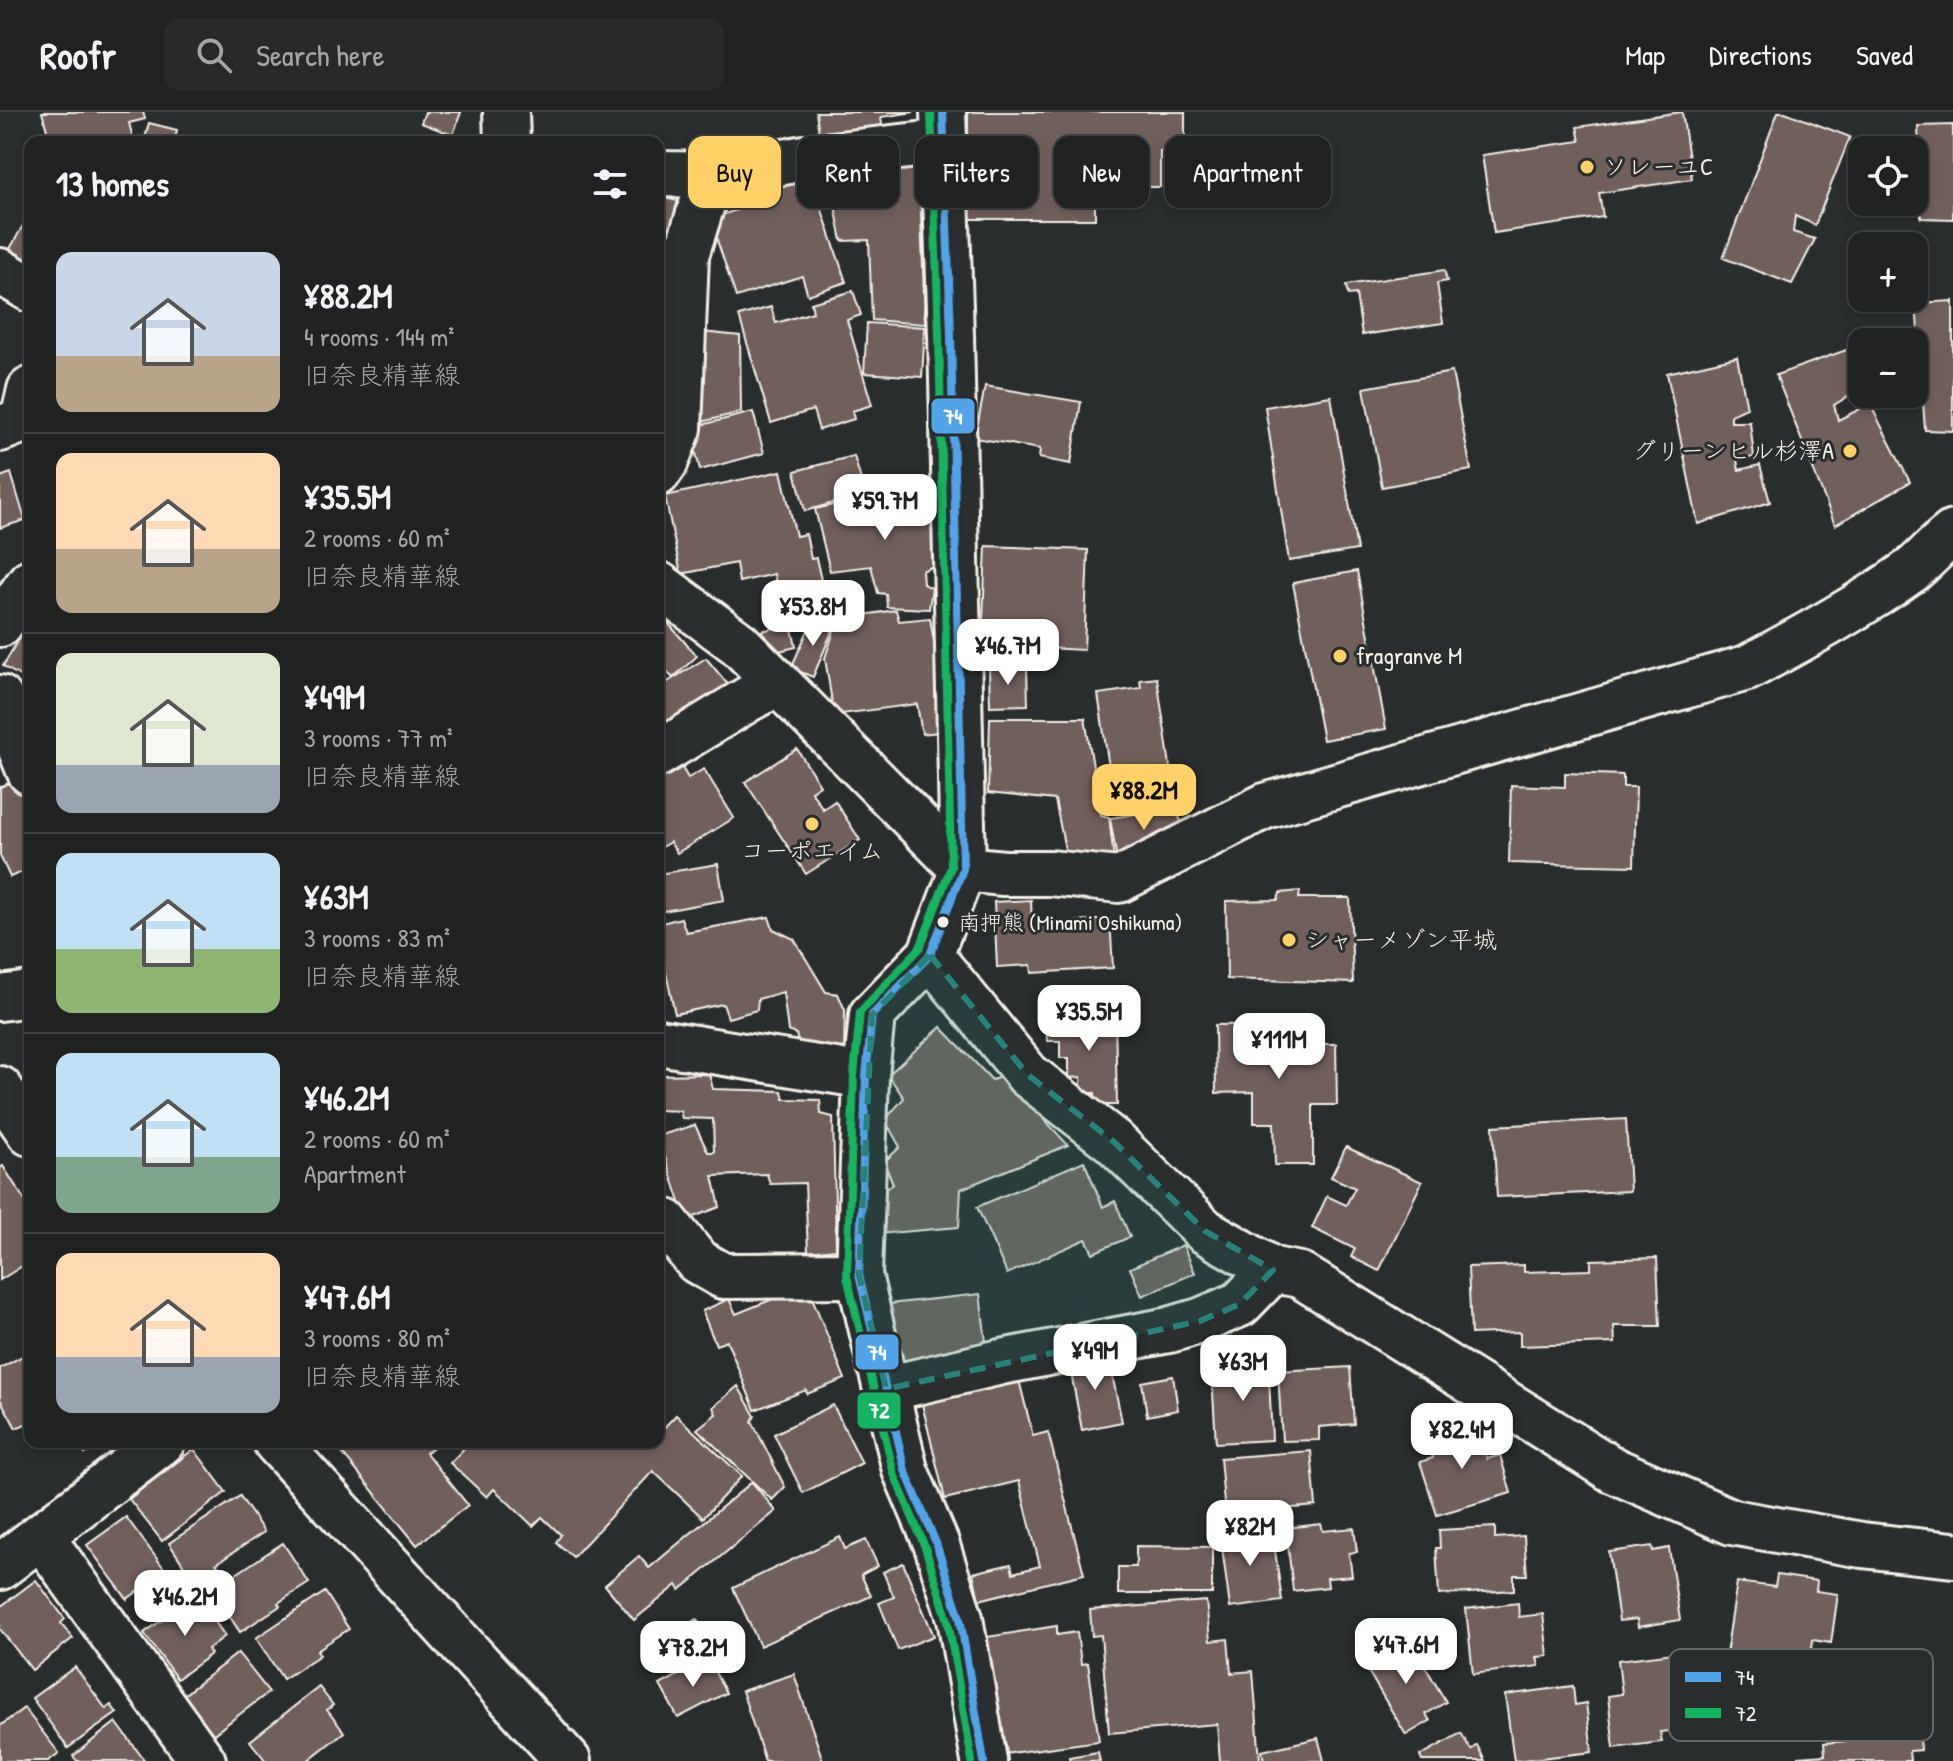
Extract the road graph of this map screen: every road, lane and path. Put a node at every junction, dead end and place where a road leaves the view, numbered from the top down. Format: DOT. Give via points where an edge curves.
graph roads {
  1 [pos="506,112"];
  2 [pos="943,127"];
  3 [pos="507,136"];
  4 [pos="781,162"];
  5 [pos="664,174"];
  6 [pos="688,175"];
  7 [pos="701,208"];
  8 [pos="0,271"];
  9 [pos="24,285"];
  10 [pos="664,464"];
  11 [pos="1953,533"];
  12 [pos="664,588"];
  13 [pos="24,590"];
  14 [pos="0,624"];
  15 [pos="778,683"];
  16 [pos="0,698"];
  17 [pos="664,750"];
  18 [pos="24,757"];
  19 [pos="963,869"];
  20 [pos="930,955"];
  21 [pos="24,995"];
  22 [pos="0,998"];
  23 [pos="664,1043"];
  24 [pos="866,1076"];
  25 [pos="0,1089"];
  26 [pos="24,1124"];
  27 [pos="664,1223"];
  28 [pos="1273,1270"];
  29 [pos="859,1275"];
  30 [pos="886,1389"];
  31 [pos="154,1448"];
  32 [pos="281,1448"];
  33 [pos="41,1536"];
  34 [pos="1953,1555"];
  35 [pos="0,1567"];
  36 [pos="203,1761"];
  37 [pos="568,1761"];
  38 [pos="984,1761"];
  1 -- 3 [label="street"];
  2 -- 4 [label="street"];
  2 -- 19 [label="street"];
  5 -- 6 [label="street"];
  7 -- 10 [label="street" via="686,255 679,428"];
  8 -- 9 [label="street"];
  11 -- 19 [label="street" via="1914,568 1815,632 1747,668 1265,806 1119,880"];
  12 -- 15 [label="street" via="739,644"];
  13 -- 14 [label="street"];
  15 -- 17 [label="street"];
  15 -- 19 [label="street"];
  16 -- 18 [label="street"];
  19 -- 20 [label="street"];
  20 -- 24 [label="street" via="872,1015"];
  20 -- 28 [label="street" via="1028,1075 1113,1141 1205,1231"];
  21 -- 22 [label="street"];
  23 -- 24 [label="street"];
  24 -- 29 [label="street"];
  25 -- 26 [label="street"];
  27 -- 29 [label="street" via="697,1261 723,1276"];
  28 -- 30 [label="street" via="1240,1304 1200,1321"];
  28 -- 34 [label="street" via="1300,1275 1613,1470 1732,1522"];
  29 -- 30 [label="street"];
  30 -- 38 [label="street" via="905,1470 960,1618"];
  31 -- 33 [label="street"];
  32 -- 37 [label="street"];
  33 -- 35 [label="street"];
  33 -- 36 [label="street"];
}
